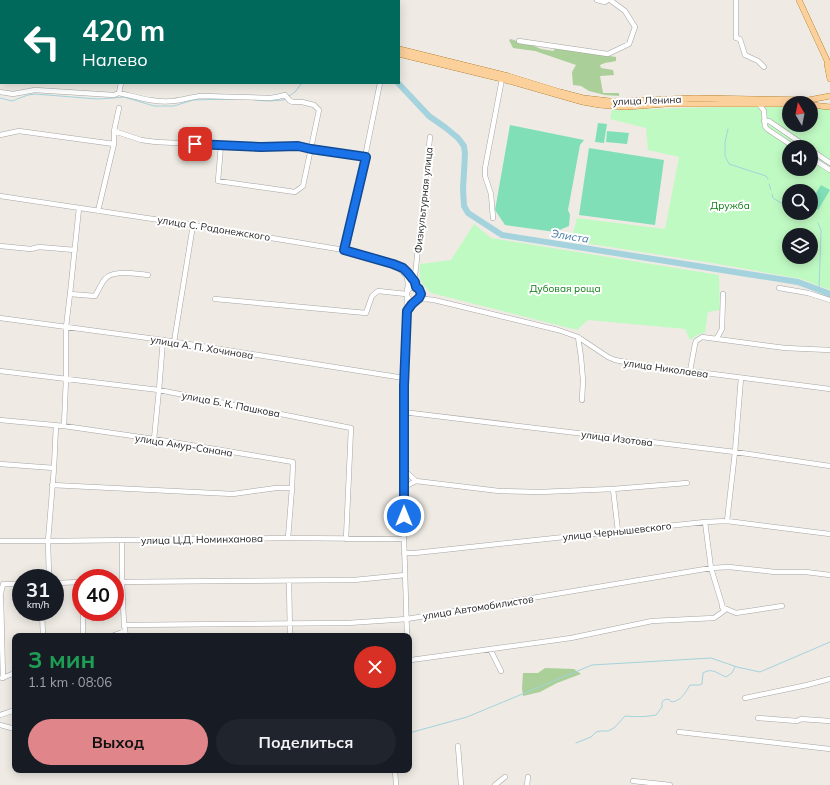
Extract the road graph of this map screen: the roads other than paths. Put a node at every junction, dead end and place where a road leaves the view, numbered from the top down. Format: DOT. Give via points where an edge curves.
graph roads {
  1 [pos="597,0"];
  2 [pos="609,0"];
  3 [pos="736,0"];
  4 [pos="799,0"];
  5 [pos="519,41"];
  6 [pos="400,49"];
  7 [pos="400,54"];
  8 [pos="825,58"];
  9 [pos="764,67"];
  10 [pos="830,67"];
  11 [pos="502,79"];
  12 [pos="830,79"];
  13 [pos="121,84"];
  14 [pos="379,85"];
  15 [pos="0,92"];
  16 [pos="119,93"];
  17 [pos="830,96"];
  18 [pos="830,102"];
  19 [pos="759,104"];
  20 [pos="782,104"];
  21 [pos="818,106"];
  22 [pos="830,107"];
  23 [pos="119,108"];
  24 [pos="764,121"];
  25 [pos="114,131"];
  26 [pos="0,135"];
  27 [pos="430,137"];
  28 [pos="784,140"];
  29 [pos="796,140"];
  30 [pos="114,144"];
  31 [pos="221,145"];
  32 [pos="311,149"];
  33 [pos="818,155"];
  34 [pos="366,157"];
  35 [pos="818,162"];
  36 [pos="830,163"];
  37 [pos="830,170"];
  38 [pos="0,196"];
  39 [pos="79,208"];
  40 [pos="98,211"];
  41 [pos="493,218"];
  42 [pos="193,225"];
  43 [pos="0,246"];
  44 [pos="75,250"];
  45 [pos="344,250"];
  46 [pos="393,264"];
  47 [pos="148,275"];
  48 [pos="418,288"];
  49 [pos="779,288"];
  50 [pos="70,294"];
  51 [pos="407,294"];
  52 [pos="723,294"];
  53 [pos="215,299"];
  54 [pos="416,300"];
  55 [pos="434,300"];
  56 [pos="830,300"];
  57 [pos="407,311"];
  58 [pos="0,318"];
  59 [pos="66,327"];
  60 [pos="578,337"];
  61 [pos="717,338"];
  62 [pos="163,340"];
  63 [pos="174,342"];
  64 [pos="830,350"];
  65 [pos="0,371"];
  66 [pos="690,371"];
  67 [pos="404,378"];
  68 [pos="741,378"];
  69 [pos="66,379"];
  70 [pos="830,389"];
  71 [pos="159,390"];
  72 [pos="582,400"];
  73 [pos="404,412"];
  74 [pos="0,420"];
  75 [pos="56,425"];
  76 [pos="64,426"];
  77 [pos="154,439"];
  78 [pos="735,452"];
  79 [pos="0,464"];
  80 [pos="830,466"];
  81 [pos="54,468"];
  82 [pos="404,470"];
  83 [pos="416,481"];
  84 [pos="687,483"];
  85 [pos="52,485"];
  86 [pos="404,487"];
  87 [pos="292,488"];
  88 [pos="613,489"];
  89 [pos="727,521"];
  90 [pos="705,522"];
  91 [pos="618,531"];
  92 [pos="830,534"];
  93 [pos="288,538"];
  94 [pos="346,539"];
  95 [pos="404,539"];
  96 [pos="122,540"];
  97 [pos="0,541"];
  98 [pos="48,541"];
  99 [pos="404,553"];
  100 [pos="711,568"];
  101 [pos="49,569"];
  102 [pos="122,569"];
  103 [pos="405,575"];
  104 [pos="830,575"];
  105 [pos="289,581"];
  106 [pos="124,582"];
  107 [pos="12,584"];
  108 [pos="0,598"];
  109 [pos="782,606"];
  110 [pos="723,609"];
  111 [pos="407,619"];
  112 [pos="42,621"];
  113 [pos="83,621"];
  114 [pos="124,621"];
  115 [pos="290,624"];
  116 [pos="124,625"];
  117 [pos="43,633"];
  118 [pos="83,633"];
  119 [pos="126,633"];
  120 [pos="290,633"];
  121 [pos="407,633"];
  122 [pos="490,649"];
  123 [pos="412,660"];
  124 [pos="501,671"];
  125 [pos="12,674"];
  126 [pos="1,678"];
  127 [pos="830,679"];
  128 [pos="745,698"];
  129 [pos="12,711"];
  130 [pos="0,715"];
  131 [pos="758,718"];
  132 [pos="830,721"];
  133 [pos="0,725"];
  134 [pos="12,728"];
  135 [pos="679,732"];
  136 [pos="458,746"];
  137 [pos="830,749"];
  138 [pos="395,773"];
  139 [pos="504,777"];
  140 [pos="528,777"];
  141 [pos="634,781"];
  142 [pos="396,785"];
  143 [pos="461,785"];
  144 [pos="495,785"];
  145 [pos="527,785"];
  146 [pos="670,785"];
  1 -- 2 [label="street"];
  2 -- 5 [label="street" via="625,11 635,27 629,44 608,54"];
  3 -- 9 [label="street" via="736,38 740,39 745,55"];
  4 -- 8 [label="main road"];
  6 -- 17 [label="main road, улица Ленина" via="576,96 609,101 695,98 809,100"];
  7 -- 11 [label="main road, улица Ленина"];
  8 -- 10 [label="main road"];
  8 -- 12 [label="main road"];
  11 -- 19 [label="main road, улица Ленина" via="600,105 626,107 665,104"];
  11 -- 41 [label="street" via="485,168"];
  13 -- 16 [label="street"];
  14 -- 34 [label="street"];
  15 -- 16 [label="street" via="13,94 35,90 114,95"];
  16 -- 32 [label="street" via="157,101 201,96 287,97 293,102 314,105 319,110"];
  17 -- 18 [label="main road"];
  19 -- 20 [label="main road, улица Ленина"];
  19 -- 24 [label="street" via="764,111"];
  21 -- 22 [label="main road"];
  23 -- 25 [label="street"];
  24 -- 28 [label="street" via="767,129"];
  24 -- 29 [label="street"];
  25 -- 30 [label="street"];
  25 -- 31 [label="street" via="156,142"];
  26 -- 30 [label="street" via="19,132"];
  27 -- 48 [label="street, Физкультурная улица" via="415,276"];
  30 -- 40 [label="street"];
  31 -- 32 [label="street" via="298,146"];
  31 -- 32 [label="street" via="218,181 295,192 303,186"];
  32 -- 34 [label="street"];
  33 -- 36 [label="street"];
  34 -- 45 [label="street"];
  35 -- 37 [label="street"];
  38 -- 39 [label="street, улица С. Радонежского"];
  39 -- 40 [label="street, улица С. Радонежского"];
  39 -- 44 [label="street"];
  40 -- 42 [label="street, улица С. Радонежского"];
  42 -- 45 [label="street, улица С. Радонежского"];
  42 -- 63 [label="street"];
  43 -- 44 [label="street"];
  44 -- 50 [label="street"];
  45 -- 46 [label="street, улица С. Радонежского"];
  46 -- 48 [label="street" via="403,268"];
  46 -- 51 [label="street, улица С. Радонежского" via="407,277"];
  47 -- 50 [label="street" via="116,273 105,279 95,296"];
  48 -- 51 [label="street" via="412,287"];
  48 -- 54 [label="street, Физкультурная улица" via="421,294"];
  48 -- 55 [label="street"];
  49 -- 56 [label="street"];
  50 -- 59 [label="street"];
  51 -- 53 [label="street" via="378,291 372,296 366,313"];
  51 -- 54 [label="street" via="411,301"];
  51 -- 57 [label="street"];
  52 -- 61 [label="street" via="722,329"];
  54 -- 55 [label="street, улица Николаева"];
  54 -- 57 [label="street, Физкультурная улица"];
  55 -- 60 [label="street, улица Николаева"];
  57 -- 67 [label="street"];
  58 -- 59 [label="street, улица А. П. Хочинова"];
  59 -- 62 [label="street, улица А. П. Хочинова"];
  59 -- 69 [label="street"];
  60 -- 66 [label="street, улица Николаева" via="615,360"];
  60 -- 72 [label="street" via="583,380"];
  61 -- 64 [label="street" via="785,348"];
  61 -- 66 [label="street" via="702,337 696,341"];
  62 -- 63 [label="street, улица А. П. Хочинова"];
  62 -- 71 [label="street"];
  63 -- 67 [label="street, улица А. П. Хочинова"];
  65 -- 69 [label="street, улица Б. К. Пашкова"];
  66 -- 68 [label="street, улица Николаева"];
  67 -- 73 [label="street"];
  68 -- 70 [label="street, улица Николаева"];
  68 -- 78 [label="street"];
  69 -- 71 [label="street, улица Б. К. Пашкова"];
  69 -- 76 [label="street"];
  71 -- 77 [label="street"];
  71 -- 94 [label="street, улица Б. К. Пашкова" via="352,428"];
  73 -- 78 [label="street, улица Изотова"];
  73 -- 82 [label="street"];
  74 -- 75 [label="street, улица Амур-Санана"];
  75 -- 76 [label="street, улица Амур-Санана"];
  75 -- 81 [label="street"];
  76 -- 77 [label="street, улица Амур-Санана"];
  77 -- 87 [label="street, улица Амур-Санана" via="293,462"];
  78 -- 80 [label="street, улица Изотова"];
  78 -- 89 [label="street"];
  79 -- 81 [label="street"];
  81 -- 85 [label="street"];
  82 -- 83 [label="street"];
  82 -- 86 [label="street"];
  83 -- 86 [label="street"];
  83 -- 88 [label="street" via="499,491"];
  84 -- 88 [label="street"];
  85 -- 87 [label="street" via="233,494"];
  85 -- 98 [label="street"];
  86 -- 95 [label="street"];
  87 -- 93 [label="street, улица Амур-Санана"];
  88 -- 91 [label="street"];
  89 -- 90 [label="street, улица Чернышевского"];
  89 -- 92 [label="street, улица Чернышевского"];
  90 -- 91 [label="street, улица Чернышевского"];
  90 -- 100 [label="street"];
  91 -- 99 [label="street, улица Чернышевского"];
  93 -- 94 [label="street, улица Ц.Д. Номинханова"];
  93 -- 96 [label="street, улица Ц.Д. Номинханова"];
  94 -- 95 [label="street, улица Ц.Д. Номинханова"];
  95 -- 99 [label="street"];
  96 -- 98 [label="street, улица Ц.Д. Номинханова"];
  96 -- 102 [label="street"];
  97 -- 98 [label="street, улица Ц.Д. Номинханова"];
  98 -- 101 [label="street"];
  99 -- 103 [label="street"];
  100 -- 104 [label="street, улица Автомобилистов" via="730,567"];
  100 -- 110 [label="street"];
  100 -- 111 [label="street, улица Автомобилистов"];
  103 -- 105 [label="street" via="354,580"];
  103 -- 111 [label="street"];
  105 -- 106 [label="street"];
  105 -- 115 [label="street"];
  107 -- 108 [label="street" via="3,584"];
  108 -- 126 [label="street"];
  109 -- 110 [label="street" via="736,613"];
  110 -- 122 [label="street" via="714,618 652,621 571,638"];
  111 -- 115 [label="street, улица Автомобилистов"];
  111 -- 121 [label="street"];
  112 -- 117 [label="street"];
  113 -- 118 [label="street"];
  114 -- 116 [label="street"];
  115 -- 116 [label="street, улица Автомобилистов"];
  115 -- 120 [label="street"];
  116 -- 119 [label="street"];
  122 -- 123 [label="street"];
  122 -- 124 [label="street"];
  125 -- 126 [label="street"];
  127 -- 128 [label="street"];
  129 -- 130 [label="street"];
  131 -- 132 [label="street"];
  133 -- 134 [label="street"];
  135 -- 137 [label="street"];
  136 -- 143 [label="street"];
  138 -- 142 [label="street"];
  139 -- 144 [label="street"];
  140 -- 145 [label="street"];
  141 -- 146 [label="street"];
}
